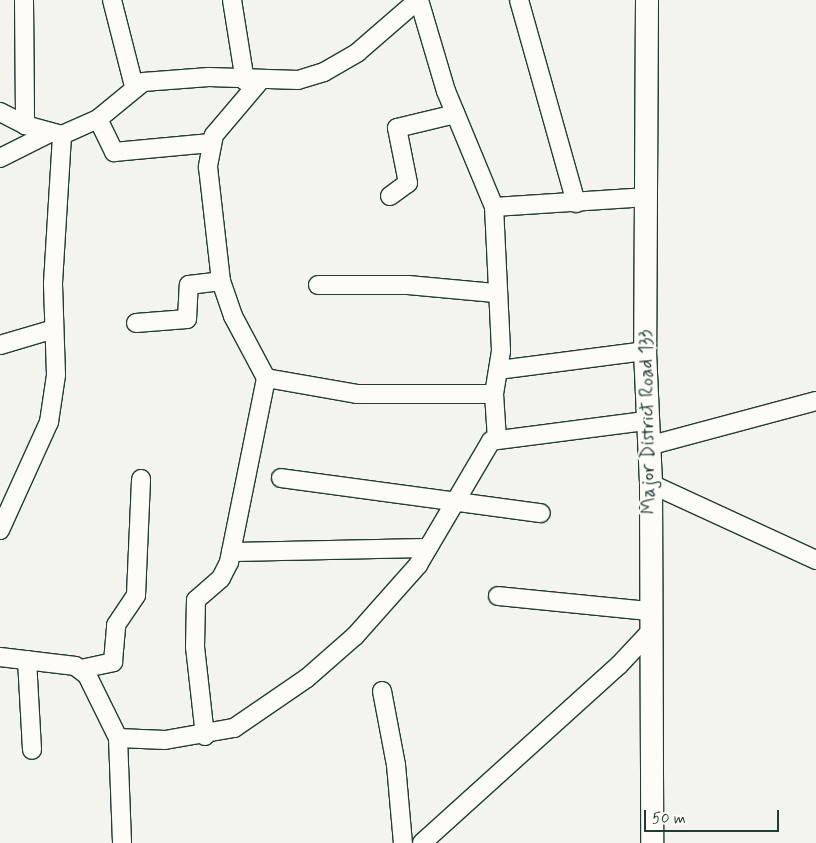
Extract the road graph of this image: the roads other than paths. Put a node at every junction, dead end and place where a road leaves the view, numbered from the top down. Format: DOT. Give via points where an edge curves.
graph roads {
  1 [pos="24,0"];
  2 [pos="112,0"];
  3 [pos="418,0"];
  4 [pos="519,0"];
  5 [pos="648,0"];
  6 [pos="231,1"];
  7 [pos="252,81"];
  8 [pos="134,86"];
  9 [pos="0,112"];
  10 [pos="455,114"];
  11 [pos="98,119"];
  12 [pos="25,125"];
  13 [pos="55,134"];
  14 [pos="211,143"];
  15 [pos="0,158"];
  16 [pos="390,196"];
  17 [pos="648,197"];
  18 [pos="576,203"];
  19 [pos="494,207"];
  20 [pos="220,282"];
  21 [pos="318,284"];
  22 [pos="495,293"];
  23 [pos="136,323"];
  24 [pos="54,329"];
  25 [pos="0,345"];
  26 [pos="644,351"];
  27 [pos="499,370"];
  28 [pos="266,378"];
  29 [pos="494,394"];
  30 [pos="816,401"];
  31 [pos="646,421"];
  32 [pos="497,439"];
  33 [pos="648,446"];
  34 [pos="281,478"];
  35 [pos="141,479"];
  36 [pos="651,484"];
  37 [pos="457,499"];
  38 [pos="541,513"];
  39 [pos="0,530"];
  40 [pos="428,548"];
  41 [pos="231,552"];
  42 [pos="816,560"];
  43 [pos="498,596"];
  44 [pos="649,622"];
  45 [pos="0,657"];
  46 [pos="27,660"];
  47 [pos="81,669"];
  48 [pos="382,691"];
  49 [pos="205,736"];
  50 [pos="118,738"];
  51 [pos="32,750"];
  52 [pos="122,843"];
  53 [pos="403,843"];
  54 [pos="422,843"];
  55 [pos="652,843"];
  1 -- 12 [label="street"];
  2 -- 8 [label="street"];
  3 -- 7 [label="street" via="358,52 324,72 298,80"];
  3 -- 10 [label="street"];
  4 -- 18 [label="street"];
  5 -- 17 [label="main road, Major District Road 133"];
  6 -- 7 [label="street"];
  7 -- 8 [label="street" via="209,77"];
  7 -- 14 [label="street"];
  8 -- 11 [label="street"];
  9 -- 12 [label="street"];
  10 -- 16 [label="street" via="397,128 408,183"];
  10 -- 19 [label="street"];
  11 -- 13 [label="street"];
  11 -- 14 [label="street" via="114,152"];
  12 -- 13 [label="street"];
  13 -- 15 [label="street"];
  13 -- 24 [label="street"];
  14 -- 20 [label="street" via="210,212"];
  17 -- 18 [label="street"];
  17 -- 26 [label="main road, Major District Road 133"];
  18 -- 19 [label="street"];
  19 -- 22 [label="street"];
  20 -- 23 [label="street" via="189,285 187,319"];
  20 -- 28 [label="street" via="233,316"];
  21 -- 22 [label="street" via="408,285"];
  22 -- 27 [label="street" via="501,332"];
  24 -- 25 [label="street"];
  24 -- 39 [label="street" via="56,375 49,422"];
  26 -- 27 [label="street"];
  26 -- 31 [label="main road, Major District Road 133"];
  27 -- 29 [label="street"];
  28 -- 29 [label="street" via="357,394"];
  28 -- 41 [label="street"];
  29 -- 32 [label="street"];
  30 -- 33 [label="street"];
  31 -- 32 [label="street" via="566,435"];
  31 -- 33 [label="main road, Major District Road 133"];
  32 -- 37 [label="street" via="487,444"];
  33 -- 36 [label="main road, Major District Road 133"];
  34 -- 37 [label="street"];
  35 -- 47 [label="street" via="136,595 116,625 114,662"];
  36 -- 42 [label="street"];
  36 -- 44 [label="main road, Major District Road 133"];
  37 -- 38 [label="street"];
  37 -- 40 [label="street"];
  40 -- 41 [label="street"];
  40 -- 49 [label="street" via="354,636 307,678 257,716"];
  41 -- 49 [label="street" via="226,571 196,600 195,647"];
  43 -- 44 [label="street"];
  44 -- 54 [label="street" via="619,665"];
  44 -- 55 [label="main road, Major District Road 133"];
  45 -- 46 [label="street"];
  46 -- 47 [label="street"];
  46 -- 51 [label="street"];
  47 -- 50 [label="street"];
  48 -- 53 [label="street"];
  49 -- 50 [label="street"];
  50 -- 52 [label="street"];
}
